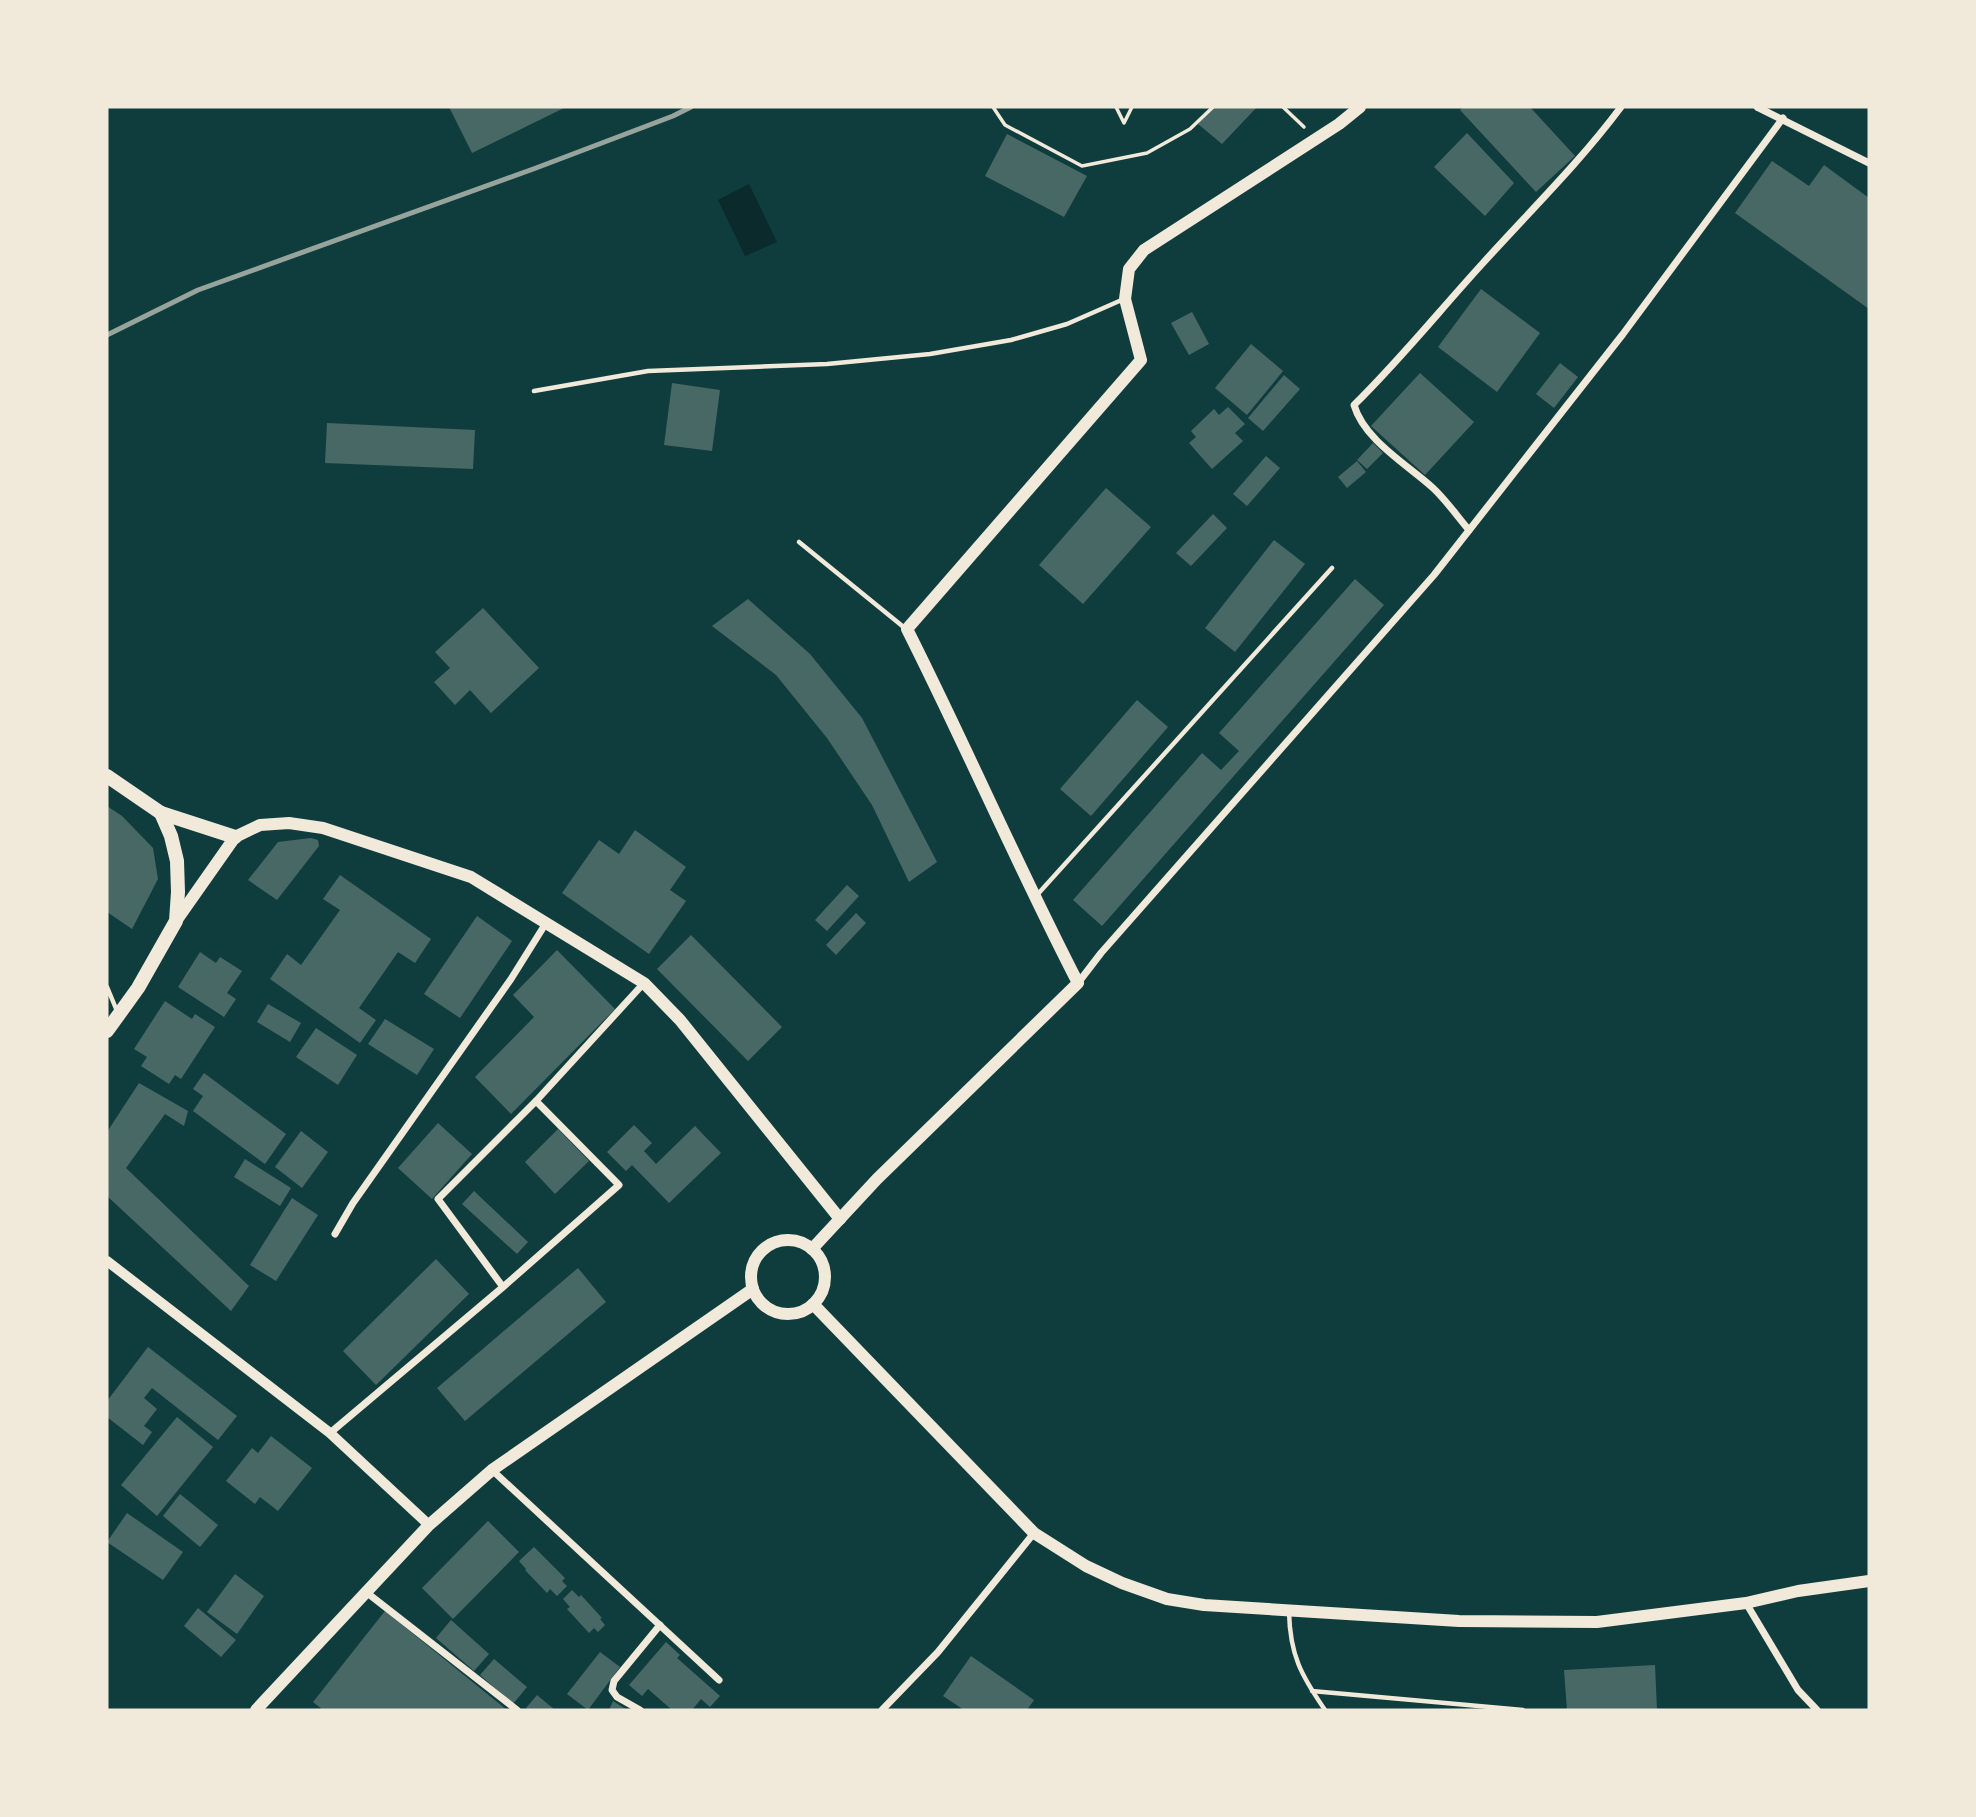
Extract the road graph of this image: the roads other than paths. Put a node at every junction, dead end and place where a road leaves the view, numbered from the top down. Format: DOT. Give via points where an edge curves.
graph roads {
  1 [pos="1360,107"];
  2 [pos="1621,107"];
  3 [pos="1757,107"];
  4 [pos="1783,118"];
  5 [pos="1869,163"];
  6 [pos="1125,299"];
  7 [pos="534,391"];
  8 [pos="1469,530"];
  9 [pos="799,542"];
  10 [pos="1332,568"];
  11 [pos="907,629"];
  12 [pos="107,776"];
  13 [pos="161,813"];
  14 [pos="235,837"];
  15 [pos="1034,899"];
  16 [pos="176,921"];
  17 [pos="547,922"];
  18 [pos="644,983"];
  19 [pos="1078,983"];
  20 [pos="107,986"];
  21 [pos="119,1015"];
  22 [pos="107,1031"];
  23 [pos="536,1101"];
  24 [pos="840,1219"];
  25 [pos="335,1234"];
  26 [pos="812,1249"];
  27 [pos="107,1261"];
  28 [pos="503,1287"];
  29 [pos="753,1289"];
  30 [pos="813,1304"];
  31 [pos="330,1433"];
  32 [pos="492,1470"];
  33 [pos="429,1525"];
  34 [pos="1034,1533"];
  35 [pos="1869,1581"];
  36 [pos="366,1592"];
  37 [pos="1746,1603"];
  38 [pos="1289,1611"];
  39 [pos="660,1625"];
  40 [pos="719,1680"];
  41 [pos="1312,1691"];
  42 [pos="256,1710"];
  43 [pos="517,1710"];
  44 [pos="640,1710"];
  45 [pos="882,1710"];
  46 [pos="1325,1710"];
  47 [pos="1523,1710"];
  48 [pos="1817,1710"];
  1 -- 6 [label="main road" via="1144,250 1129,269"];
  2 -- 8 [label="street" via="1584,154 1354,405 1366,428 1433,488"];
  3 -- 4 [label="street"];
  4 -- 5 [label="street"];
  4 -- 8 [label="street" via="1623,334"];
  6 -- 7 [label="lane" via="1067,324 1011,340 930,354 648,372"];
  6 -- 11 [label="main road" via="1141,360"];
  8 -- 19 [label="street"];
  9 -- 11 [label="lane"];
  10 -- 15 [label="lane"];
  11 -- 15 [label="main road"];
  12 -- 13 [label="main road"];
  13 -- 14 [label="main road"];
  13 -- 16 [label="main road" via="177,861"];
  14 -- 16 [label="main road"];
  14 -- 17 [label="main road" via="260,825 323,828 471,877"];
  15 -- 19 [label="main road"];
  16 -- 21 [label="main road"];
  17 -- 18 [label="main road"];
  17 -- 25 [label="street"];
  18 -- 23 [label="street"];
  18 -- 24 [label="main road" via="680,1020"];
  19 -- 24 [label="main road"];
  20 -- 21 [label="lane"];
  21 -- 22 [label="main road"];
  23 -- 28 [label="street" via="438,1199"];
  23 -- 28 [label="street" via="619,1185"];
  24 -- 26 [label="main road"];
  26 -- 29 [label="main road" via="790,1240 767,1246 752,1265"];
  26 -- 30 [label="main road" via="824,1270 821,1294"];
  27 -- 31 [label="street"];
  28 -- 31 [label="street"];
  29 -- 30 [label="main road" via="759,1300 779,1313 791,1314"];
  29 -- 32 [label="main road"];
  30 -- 34 [label="main road"];
  31 -- 33 [label="street"];
  32 -- 33 [label="main road"];
  32 -- 39 [label="street"];
  33 -- 36 [label="main road"];
  34 -- 38 [label="main road" via="1086,1566 1167,1600"];
  34 -- 45 [label="street" via="938,1652"];
  35 -- 37 [label="main road"];
  36 -- 42 [label="main road"];
  36 -- 43 [label="street"];
  37 -- 38 [label="main road" via="1597,1622 1459,1621"];
  37 -- 48 [label="street" via="1798,1690"];
  38 -- 41 [label="lane" via="1293,1652"];
  39 -- 40 [label="street"];
  39 -- 44 [label="street" via="614,1681 612,1690 617,1697"];
  41 -- 46 [label="lane"];
  41 -- 47 [label="lane"];
}
